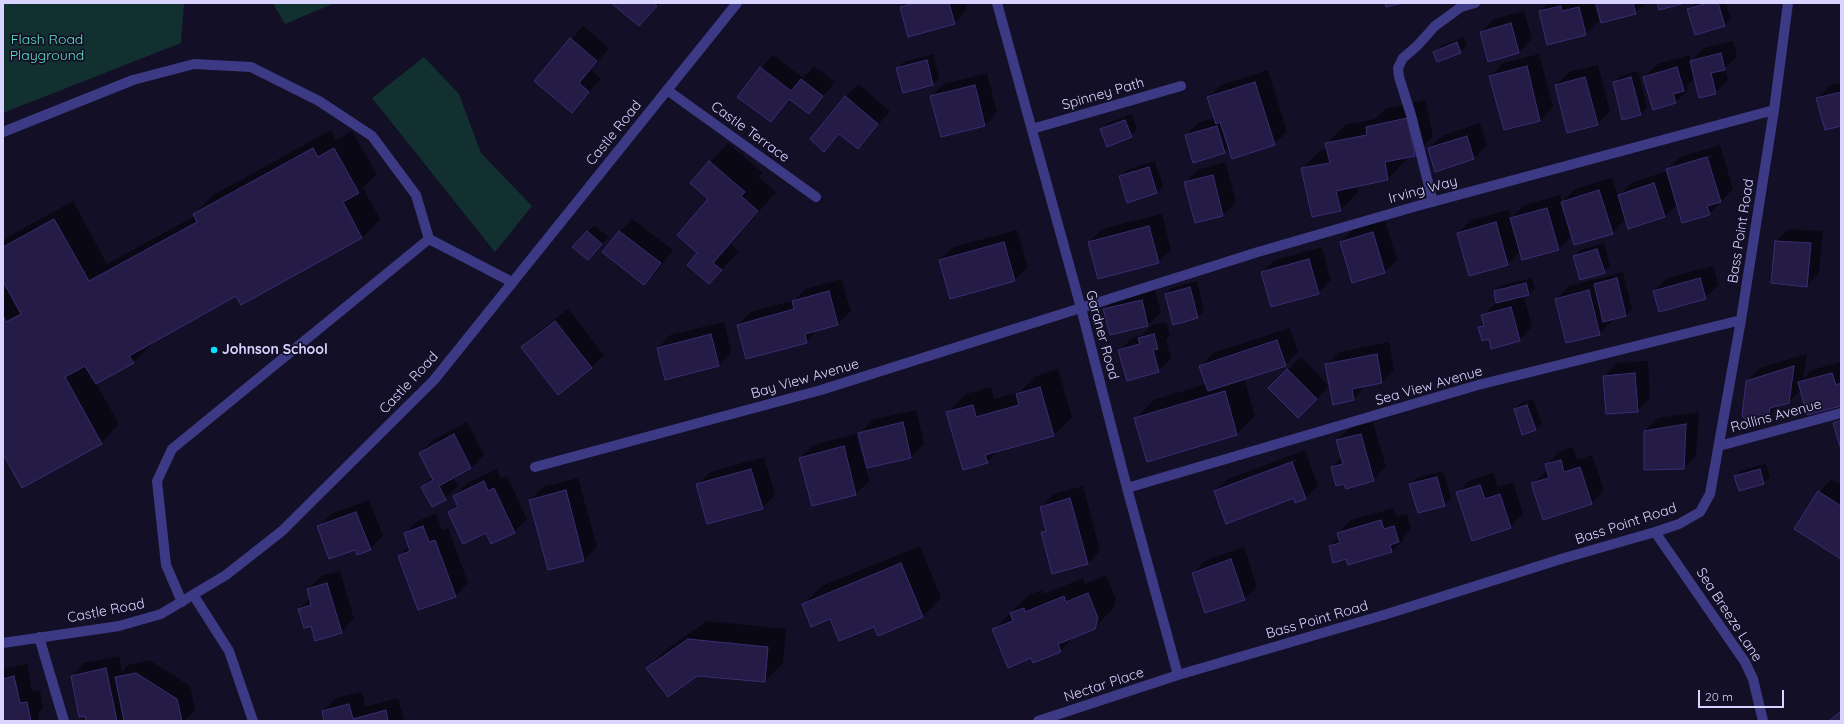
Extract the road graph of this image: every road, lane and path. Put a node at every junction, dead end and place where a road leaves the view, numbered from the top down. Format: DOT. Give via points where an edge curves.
graph roads {
  1 [pos="737,3"];
  2 [pos="998,3"];
  3 [pos="1474,3"];
  4 [pos="1788,3"];
  5 [pos="1181,86"];
  6 [pos="667,90"];
  7 [pos="1774,110"];
  8 [pos="1032,129"];
  9 [pos="3,132"];
  10 [pos="816,197"];
  11 [pos="1433,202"];
  12 [pos="429,239"];
  13 [pos="512,282"];
  14 [pos="1081,308"];
  15 [pos="1741,320"];
  16 [pos="1841,413"];
  17 [pos="1719,446"];
  18 [pos="535,467"];
  19 [pos="1127,488"];
  20 [pos="1655,532"];
  21 [pos="194,596"];
  22 [pos="182,602"];
  23 [pos="39,637"];
  24 [pos="3,643"];
  25 [pos="1178,675"];
  26 [pos="64,721"];
  27 [pos="254,721"];
  28 [pos="1038,721"];
  29 [pos="1764,721"];
  1 -- 6 [label="street, Castle Road"];
  2 -- 8 [label="street, Gardner Road"];
  3 -- 11 [label="street" via="1461,7 1435,26 1403,58 1398,68"];
  4 -- 7 [label="street, Bass Point Road"];
  5 -- 8 [label="street, Spinney Path"];
  6 -- 10 [label="street, Castle Terrace"];
  6 -- 13 [label="street, Castle Road"];
  7 -- 11 [label="street, Irving Way"];
  7 -- 15 [label="street, Bass Point Road"];
  8 -- 14 [label="street, Gardner Road"];
  9 -- 12 [label="street" via="133,80 194,64 251,67 319,101 372,136 416,195"];
  11 -- 14 [label="street, Irving Way" via="1258,252"];
  12 -- 13 [label="street"];
  12 -- 22 [label="street" via="172,449 157,481 166,566"];
  13 -- 21 [label="street, Castle Road" via="434,380 282,531 226,575"];
  14 -- 18 [label="street, Bay View Avenue" via="821,390"];
  14 -- 19 [label="street, Gardner Road"];
  15 -- 17 [label="street, Bass Point Road"];
  15 -- 19 [label="street, Sea View Avenue" via="1478,385"];
  16 -- 17 [label="street, Rollins Avenue"];
  17 -- 20 [label="street, Bass Point Road" via="1710,494 1700,512 1679,524"];
  19 -- 25 [label="street, Gardner Road"];
  20 -- 25 [label="street, Bass Point Road"];
  20 -- 29 [label="street, Sea Breeze Lane" via="1745,662 1753,679"];
  21 -- 22 [label="street, Castle Road"];
  21 -- 27 [label="street" via="229,650"];
  22 -- 23 [label="street, Castle Road" via="162,614 119,626"];
  23 -- 24 [label="street, Castle Road"];
  23 -- 26 [label="street"];
  25 -- 28 [label="street, Nectar Place"];
}
